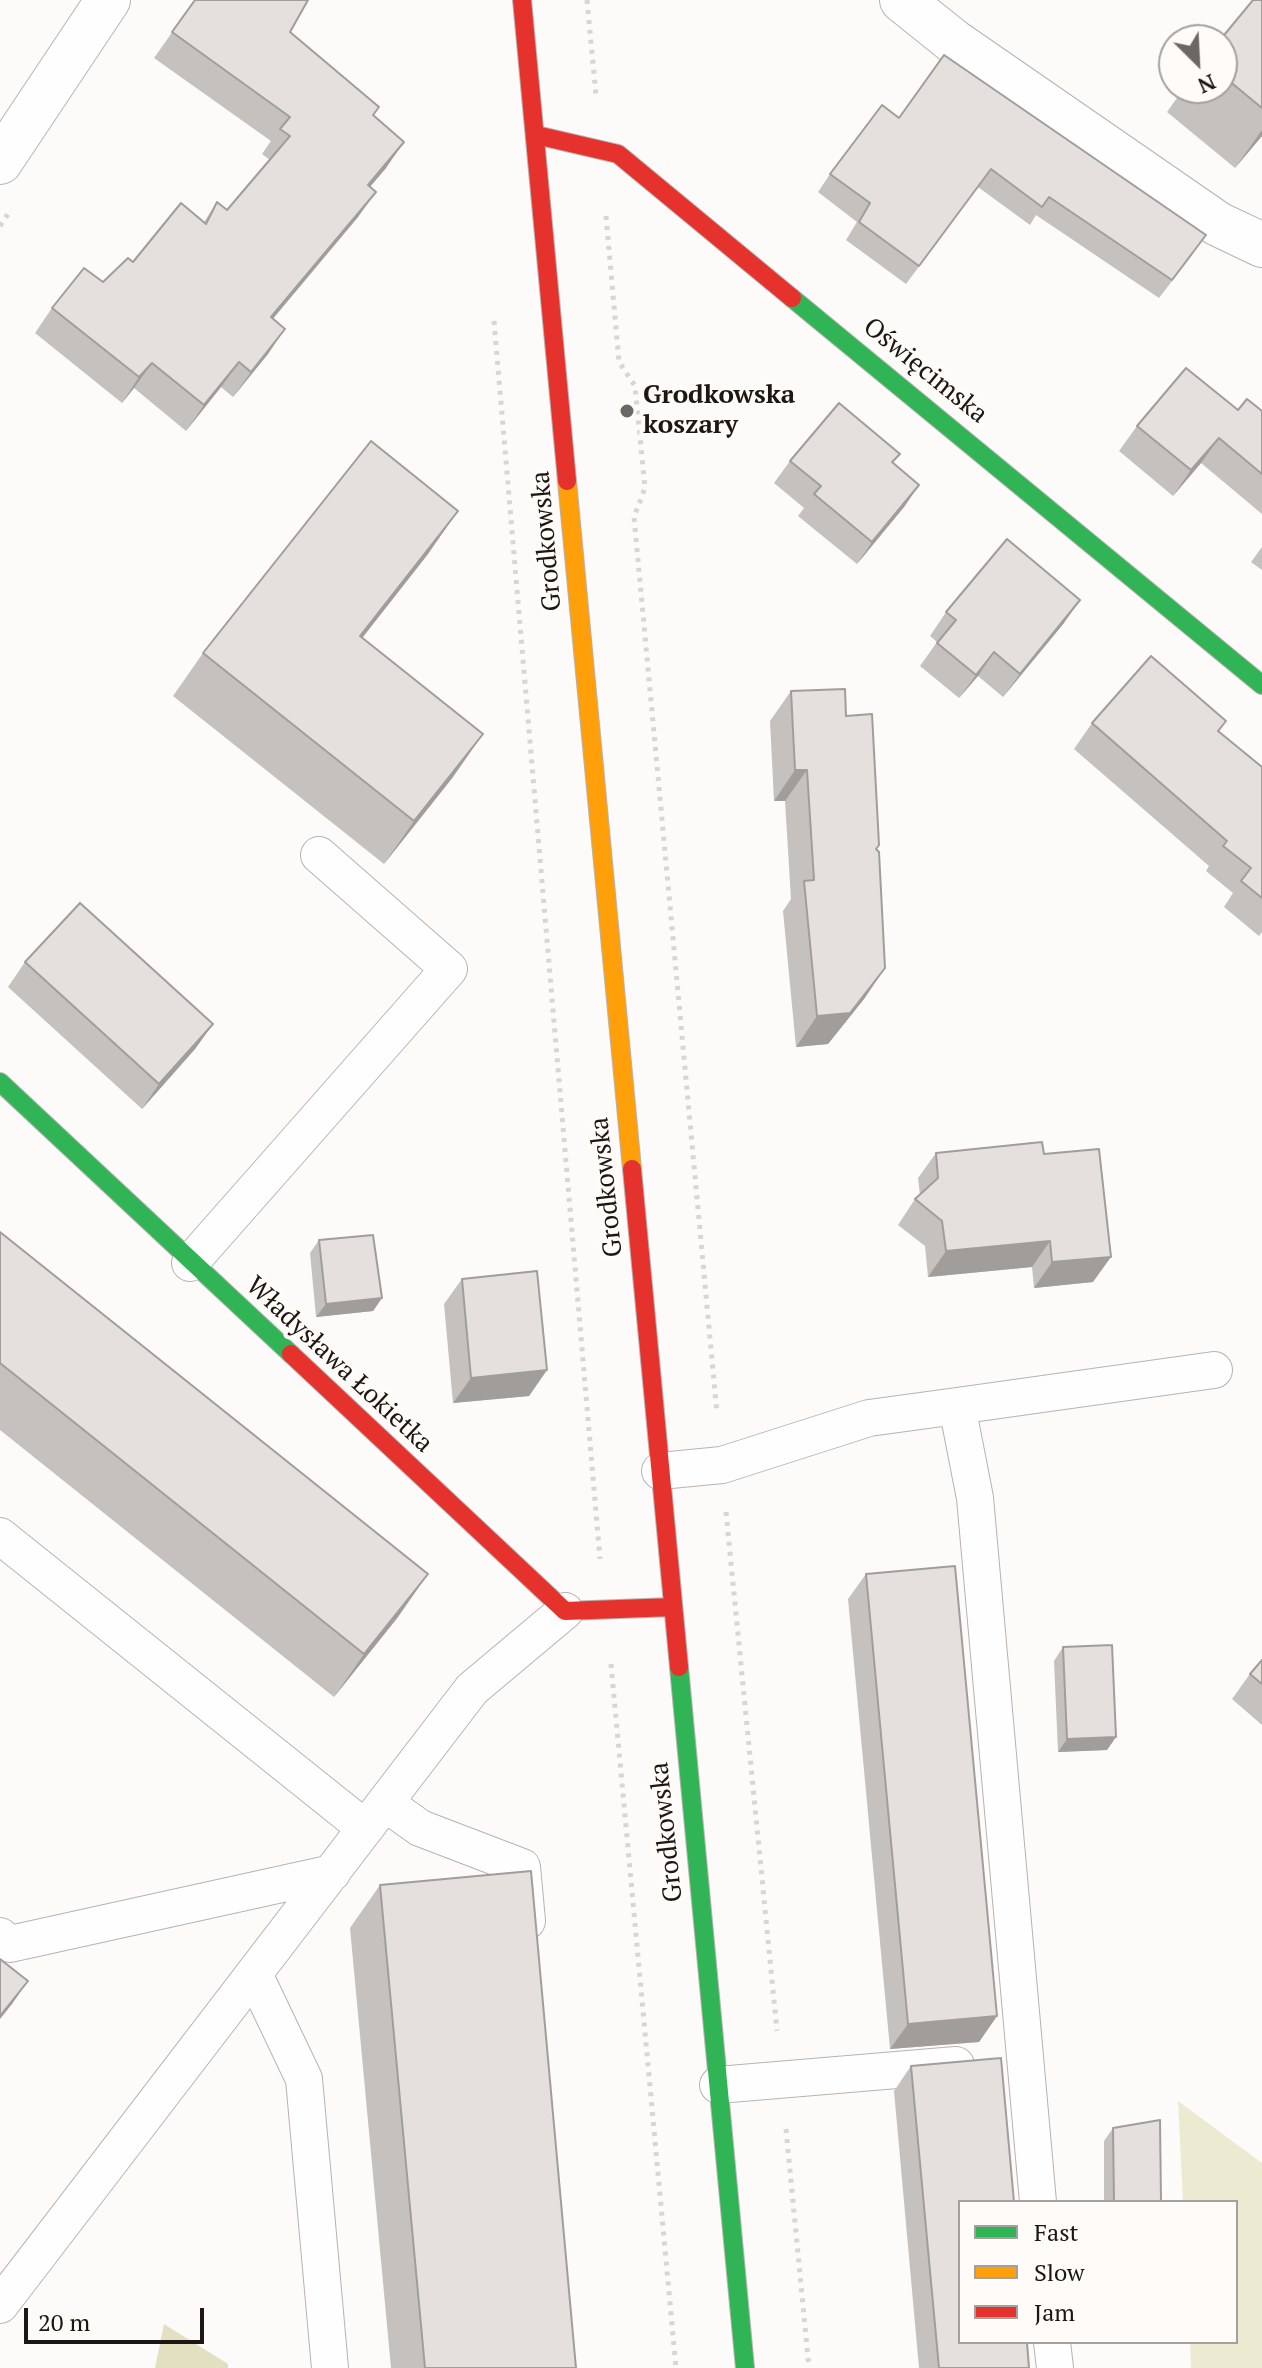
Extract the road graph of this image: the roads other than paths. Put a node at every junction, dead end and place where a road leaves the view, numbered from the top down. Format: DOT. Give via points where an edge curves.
graph roads {
  1 [pos="108,0"];
  2 [pos="522,0"];
  3 [pos="902,0"];
  4 [pos="536,135"];
  5 [pos="0,162"];
  6 [pos="1262,245"];
  7 [pos="1262,685"];
  8 [pos="319,855"];
  9 [pos="0,1082"];
  10 [pos="190,1263"];
  11 [pos="1214,1370"];
  12 [pos="957,1406"];
  13 [pos="660,1471"];
  14 [pos="0,1536"];
  15 [pos="673,1607"];
  16 [pos="565,1611"];
  17 [pos="375,1816"];
  18 [pos="332,1873"];
  19 [pos="0,1936"];
  20 [pos="531,1959"];
  21 [pos="254,1974"];
  22 [pos="1024,2059"];
  23 [pos="718,2085"];
  24 [pos="1038,2200"];
  25 [pos="0,2305"];
  26 [pos="1052,2344"];
  27 [pos="330,2368"];
  28 [pos="745,2368"];
  29 [pos="1055,2368"];
  1 -- 5 [label="street"];
  2 -- 4 [label="main road, Grodkowska"];
  3 -- 6 [label="street" via="1218,224"];
  4 -- 7 [label="main road, Oświęcimska" via="618,154"];
  4 -- 13 [label="main road, Grodkowska"];
  8 -- 10 [label="lane" via="449,969"];
  9 -- 10 [label="main road, Władysława Łokietka"];
  10 -- 16 [label="main road, Władysława Łokietka"];
  11 -- 12 [label="lane"];
  12 -- 13 [label="lane" via="869,1418 722,1465"];
  12 -- 22 [label="lane" via="975,1498"];
  13 -- 15 [label="main road, Grodkowska"];
  14 -- 17 [label="lane"];
  15 -- 16 [label="main road"];
  15 -- 23 [label="main road, Grodkowska"];
  16 -- 17 [label="lane" via="472,1689"];
  17 -- 18 [label="lane"];
  17 -- 20 [label="lane" via="522,1867"];
  18 -- 19 [label="lane" via="10,1944"];
  18 -- 21 [label="lane"];
  21 -- 25 [label="lane"];
  21 -- 27 [label="lane" via="304,2079"];
  22 -- 23 [label="lane"];
  22 -- 24 [label="lane"];
  23 -- 28 [label="main road, Grodkowska"];
  26 -- 29 [label="lane"];
}
